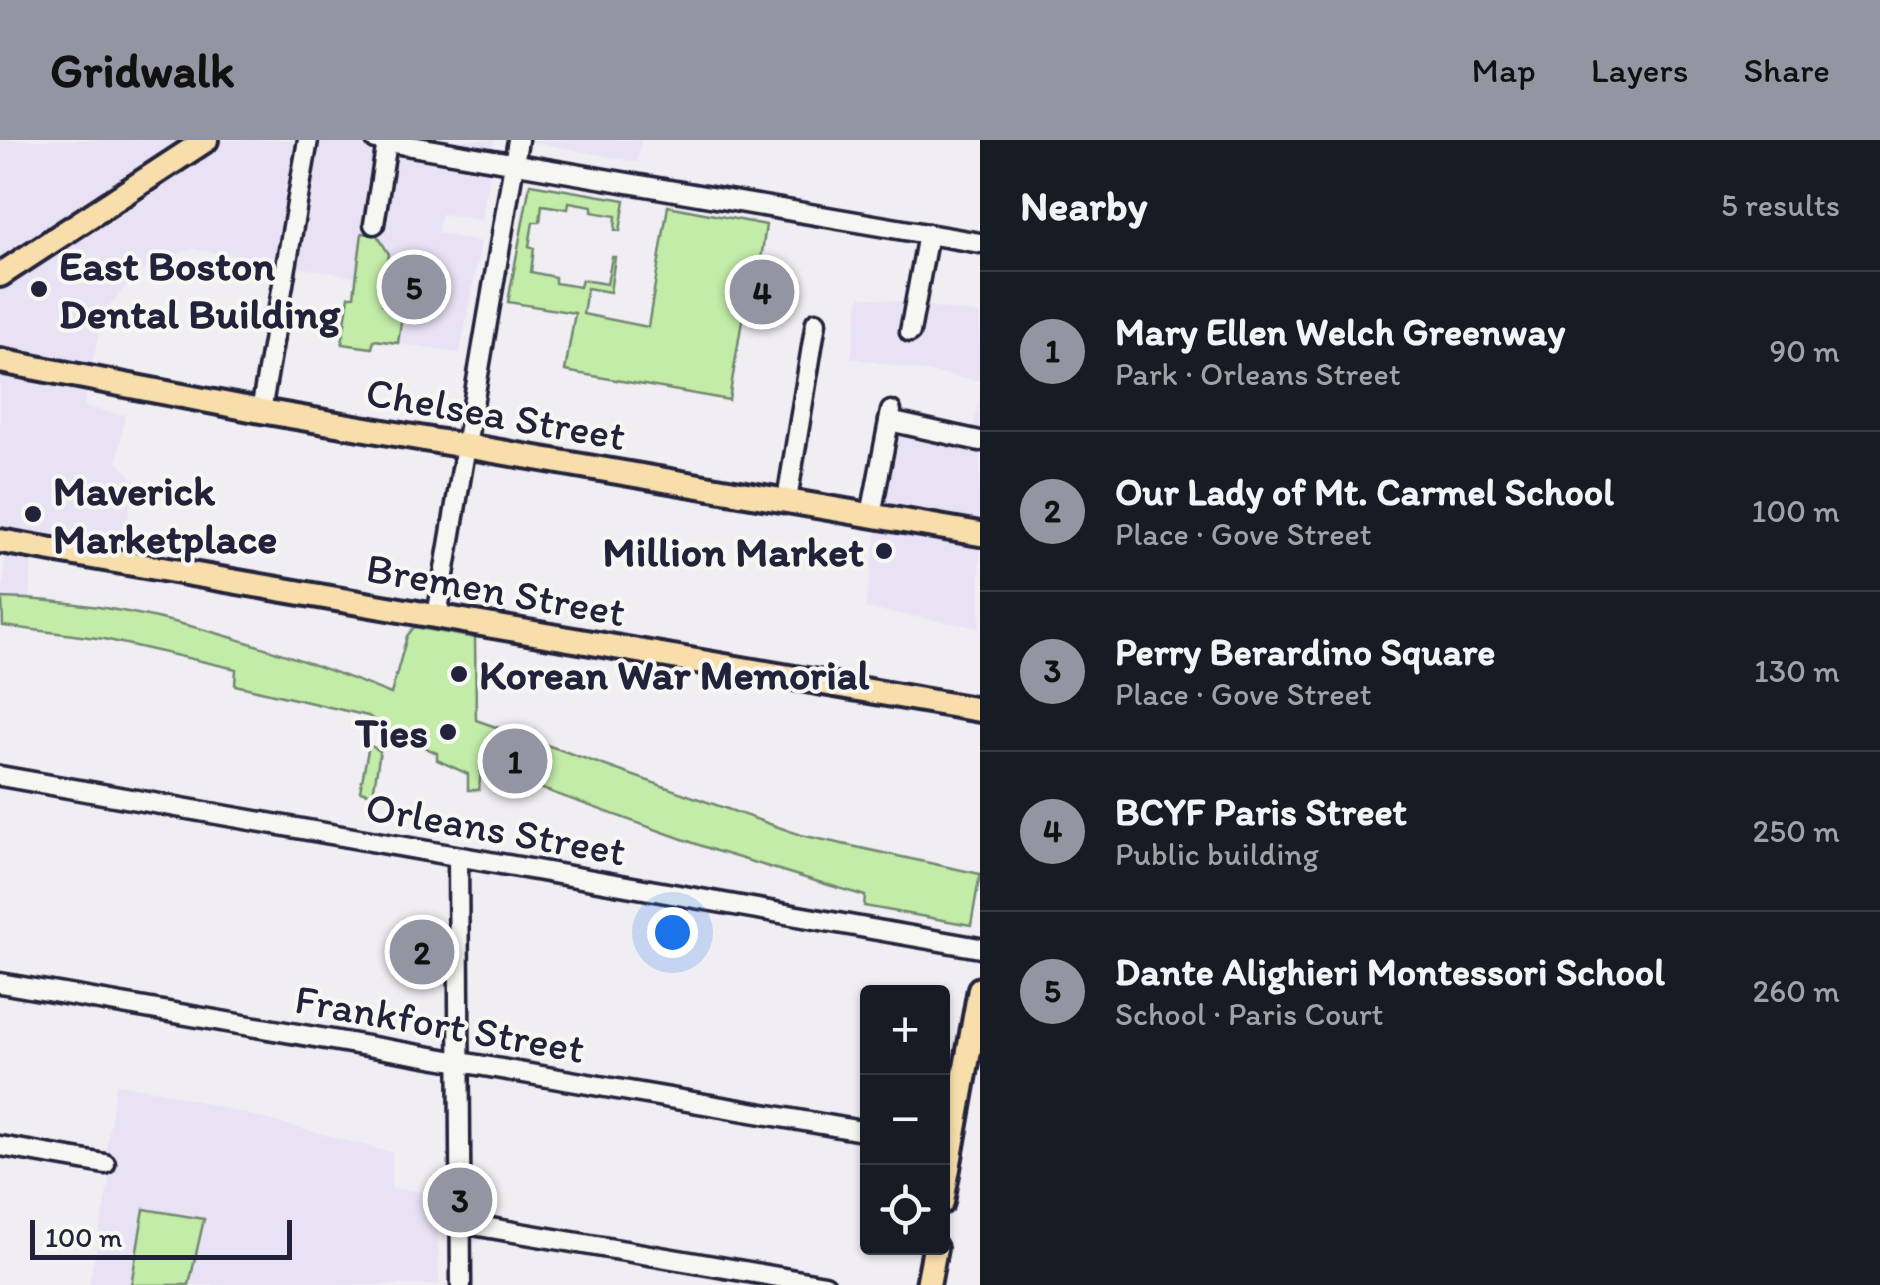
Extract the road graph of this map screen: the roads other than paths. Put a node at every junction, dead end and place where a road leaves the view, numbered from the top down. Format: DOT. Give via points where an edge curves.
graph roads {
  1 [pos="206,140"];
  2 [pos="308,140"];
  3 [pos="518,140"];
  4 [pos="382,141"];
  5 [pos="514,164"];
  6 [pos="374,224"];
  7 [pos="928,234"];
  8 [pos="980,243"];
  9 [pos="0,274"];
  10 [pos="816,322"];
  11 [pos="910,332"];
  12 [pos="0,361"];
  13 [pos="261,411"];
  14 [pos="980,441"];
  15 [pos="466,446"];
  16 [pos="787,500"];
  17 [pos="871,515"];
  18 [pos="980,534"];
  19 [pos="0,541"];
  20 [pos="437,616"];
  21 [pos="980,710"];
  22 [pos="0,776"];
  23 [pos="458,857"];
  24 [pos="980,948"];
  25 [pos="0,983"];
  26 [pos="980,989"];
  27 [pos="460,1062"];
  28 [pos="860,1131"];
  29 [pos="950,1131"];
  30 [pos="0,1146"];
  31 [pos="105,1164"];
  32 [pos="461,1223"];
  33 [pos="934,1255"];
  34 [pos="461,1285"];
  35 [pos="826,1285"];
  36 [pos="928,1285"];
  1 -- 9 [label="main road"];
  2 -- 13 [label="street"];
  3 -- 5 [label="street"];
  4 -- 5 [label="street"];
  4 -- 6 [label="street"];
  5 -- 7 [label="street"];
  5 -- 15 [label="street"];
  7 -- 8 [label="street"];
  7 -- 11 [label="street"];
  10 -- 16 [label="street"];
  12 -- 13 [label="main road, Chelsea Street"];
  13 -- 15 [label="main road, Chelsea Street"];
  14 -- 17 [label="street" via="890,416"];
  15 -- 16 [label="main road, Chelsea Street"];
  15 -- 20 [label="street"];
  16 -- 17 [label="main road, Chelsea Street"];
  17 -- 18 [label="main road, Chelsea Street"];
  19 -- 20 [label="main road, Bremen Street"];
  20 -- 21 [label="main road, Bremen Street"];
  22 -- 23 [label="street, Orleans Street"];
  23 -- 24 [label="street, Orleans Street"];
  23 -- 27 [label="street"];
  25 -- 27 [label="street, Frankfort Street"];
  26 -- 29 [label="main road"];
  27 -- 28 [label="street, Frankfort Street"];
  27 -- 32 [label="street"];
  30 -- 31 [label="street"];
  32 -- 34 [label="street"];
  32 -- 35 [label="street"];
  33 -- 36 [label="main road"];
}
